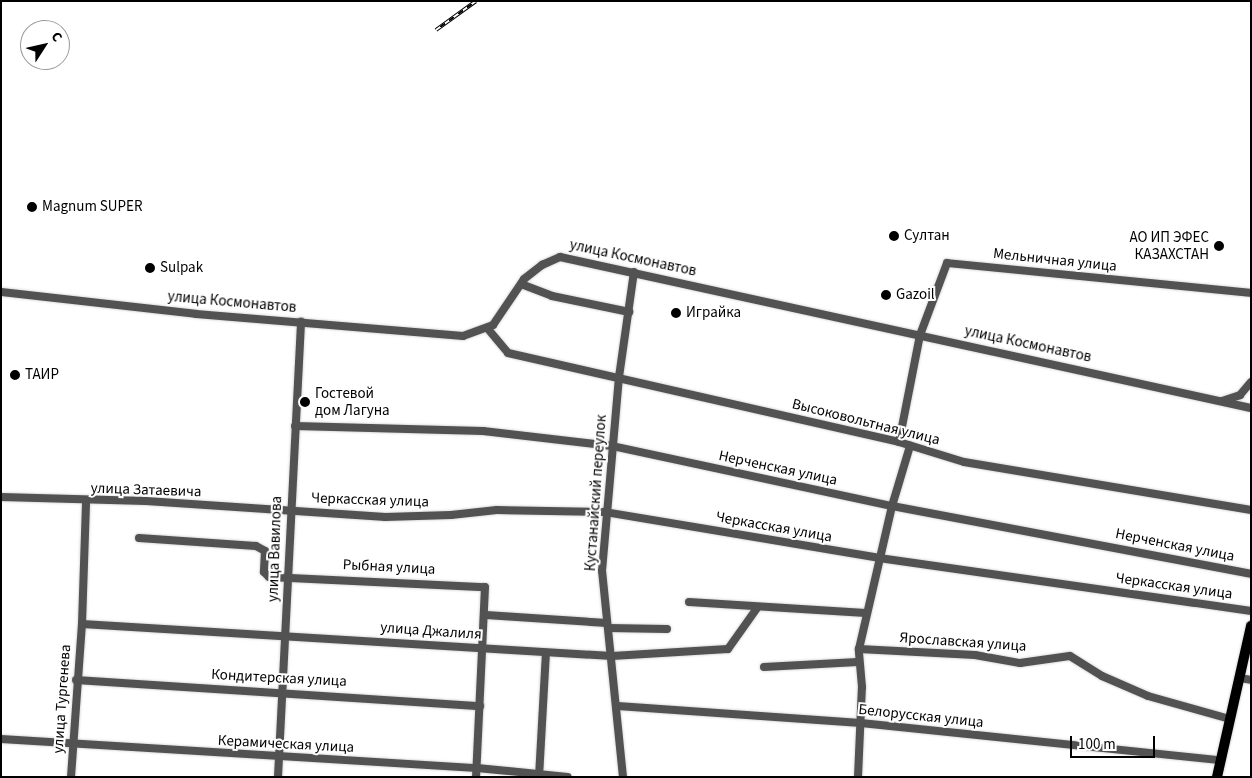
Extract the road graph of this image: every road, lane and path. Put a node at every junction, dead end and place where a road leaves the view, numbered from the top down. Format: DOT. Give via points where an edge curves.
graph roads {
  1 [pos="634,272"];
  2 [pos="521,284"];
  3 [pos="1,292"];
  4 [pos="1251,294"];
  5 [pos="629,312"];
  6 [pos="301,322"];
  7 [pos="488,329"];
  8 [pos="920,335"];
  9 [pos="619,377"];
  10 [pos="1251,382"];
  11 [pos="1221,401"];
  12 [pos="1251,408"];
  13 [pos="295,426"];
  14 [pos="898,442"];
  15 [pos="612,446"];
  16 [pos="910,446"];
  17 [pos="1,496"];
  18 [pos="86,502"];
  19 [pos="892,506"];
  20 [pos="1251,510"];
  21 [pos="290,511"];
  22 [pos="605,512"];
  23 [pos="139,538"];
  24 [pos="879,558"];
  25 [pos="1251,574"];
  26 [pos="287,576"];
  27 [pos="689,602"];
  28 [pos="757,608"];
  29 [pos="1251,611"];
  30 [pos="866,613"];
  31 [pos="486,615"];
  32 [pos="82,624"];
  33 [pos="608,625"];
  34 [pos="1251,626"];
  35 [pos="667,629"];
  36 [pos="285,634"];
  37 [pos="484,649"];
  38 [pos="859,649"];
  39 [pos="546,653"];
  40 [pos="612,656"];
  41 [pos="858,662"];
  42 [pos="764,667"];
  43 [pos="1246,679"];
  44 [pos="76,680"];
  45 [pos="282,693"];
  46 [pos="480,706"];
  47 [pos="618,706"];
  48 [pos="1230,719"];
  49 [pos="860,723"];
  50 [pos="1,739"];
  51 [pos="73,744"];
  52 [pos="279,758"];
  53 [pos="1220,760"];
  54 [pos="477,768"];
  55 [pos="539,775"];
  56 [pos="71,777"];
  57 [pos="278,777"];
  58 [pos="476,777"];
  59 [pos="568,777"];
  60 [pos="623,777"];
  61 [pos="858,777"];
  62 [pos="1217,777"];
  1 -- 2 [label="street, улица Космонавтов" via="560,257 542,265"];
  1 -- 5 [label="street, Кустанайский переулок"];
  1 -- 8 [label="street, улица Космонавтов"];
  2 -- 5 [label="street" via="552,296"];
  2 -- 7 [label="street, улица Космонавтов"];
  3 -- 6 [label="street, улица Космонавтов"];
  4 -- 8 [label="street, Мельничная улица" via="947,263"];
  5 -- 9 [label="street, Кустанайский переулок"];
  6 -- 7 [label="street, улица Космонавтов" via="440,336 463,336"];
  6 -- 13 [label="street, улица Вавилова"];
  7 -- 9 [label="street, Высоковольтная улица" via="508,353"];
  8 -- 11 [label="street, улица Космонавтов"];
  8 -- 14 [label="street"];
  9 -- 14 [label="street, Высоковольтная улица"];
  9 -- 15 [label="street, Кустанайский переулок"];
  10 -- 11 [label="street" via="1240,395"];
  11 -- 12 [label="street, улица Космонавтов"];
  13 -- 15 [label="street, Нерченская улица" via="483,431"];
  13 -- 21 [label="street, улица Вавилова"];
  14 -- 16 [label="street, Высоковольтная улица"];
  15 -- 19 [label="street, Нерченская улица"];
  15 -- 22 [label="street, Кустанайский переулок"];
  16 -- 19 [label="street"];
  16 -- 20 [label="street, Высоковольтная улица" via="964,462"];
  17 -- 18 [label="street, улица Затаевича"];
  18 -- 21 [label="street, улица Затаевича" via="129,500"];
  18 -- 32 [label="street, улица Тургенева"];
  19 -- 24 [label="street"];
  19 -- 25 [label="street, Нерченская улица"];
  21 -- 22 [label="street, Черкасская улица" via="385,517 497,510"];
  21 -- 26 [label="street, улица Вавилова"];
  22 -- 24 [label="street, Черкасская улица"];
  22 -- 33 [label="street, Кустанайский переулок" via="602,572"];
  23 -- 26 [label="street, Рыбная улица" via="256,546 265,551 265,574 269,577"];
  24 -- 29 [label="street, Черкасская улица"];
  24 -- 30 [label="street"];
  26 -- 31 [label="street, Рыбная улица" via="483,586 487,590"];
  26 -- 36 [label="street, улица Вавилова"];
  27 -- 28 [label="street"];
  28 -- 30 [label="street"];
  28 -- 40 [label="street, улица Джалиля" via="728,649"];
  30 -- 38 [label="street"];
  31 -- 33 [label="street"];
  31 -- 37 [label="street"];
  32 -- 36 [label="street, улица Джалиля"];
  32 -- 44 [label="street, улица Тургенева"];
  33 -- 35 [label="street"];
  33 -- 40 [label="street, Кустанайский переулок"];
  34 -- 43 [label="highway"];
  36 -- 37 [label="street, улица Джалиля"];
  36 -- 45 [label="street, улица Вавилова"];
  37 -- 39 [label="street, улица Джалиля"];
  37 -- 46 [label="street"];
  38 -- 41 [label="street"];
  38 -- 48 [label="street, Ярославская улица" via="975,655 1020,663 1070,656 1102,676 1148,696"];
  39 -- 40 [label="street, улица Джалиля"];
  39 -- 55 [label="street"];
  40 -- 47 [label="street, Кустанайский переулок"];
  41 -- 42 [label="street"];
  41 -- 49 [label="street" via="862,687"];
  43 -- 48 [label="highway"];
  44 -- 45 [label="street, Кондитерская улица"];
  44 -- 51 [label="street, улица Тургенева"];
  45 -- 46 [label="street, Кондитерская улица"];
  45 -- 52 [label="street, улица Вавилова"];
  46 -- 54 [label="street"];
  47 -- 49 [label="street, Белорусская улица"];
  47 -- 60 [label="street, Кустанайский переулок"];
  48 -- 53 [label="highway"];
  49 -- 53 [label="street, Белорусская улица"];
  49 -- 61 [label="street"];
  50 -- 51 [label="street, Керамическая улица"];
  51 -- 52 [label="street, Керамическая улица"];
  51 -- 56 [label="street, улица Тургенева"];
  52 -- 54 [label="street, Керамическая улица"];
  52 -- 57 [label="street, улица Вавилова"];
  53 -- 62 [label="highway"];
  54 -- 55 [label="street, Керамическая улица"];
  54 -- 58 [label="street"];
  55 -- 59 [label="street, Керамическая улица"];
}
